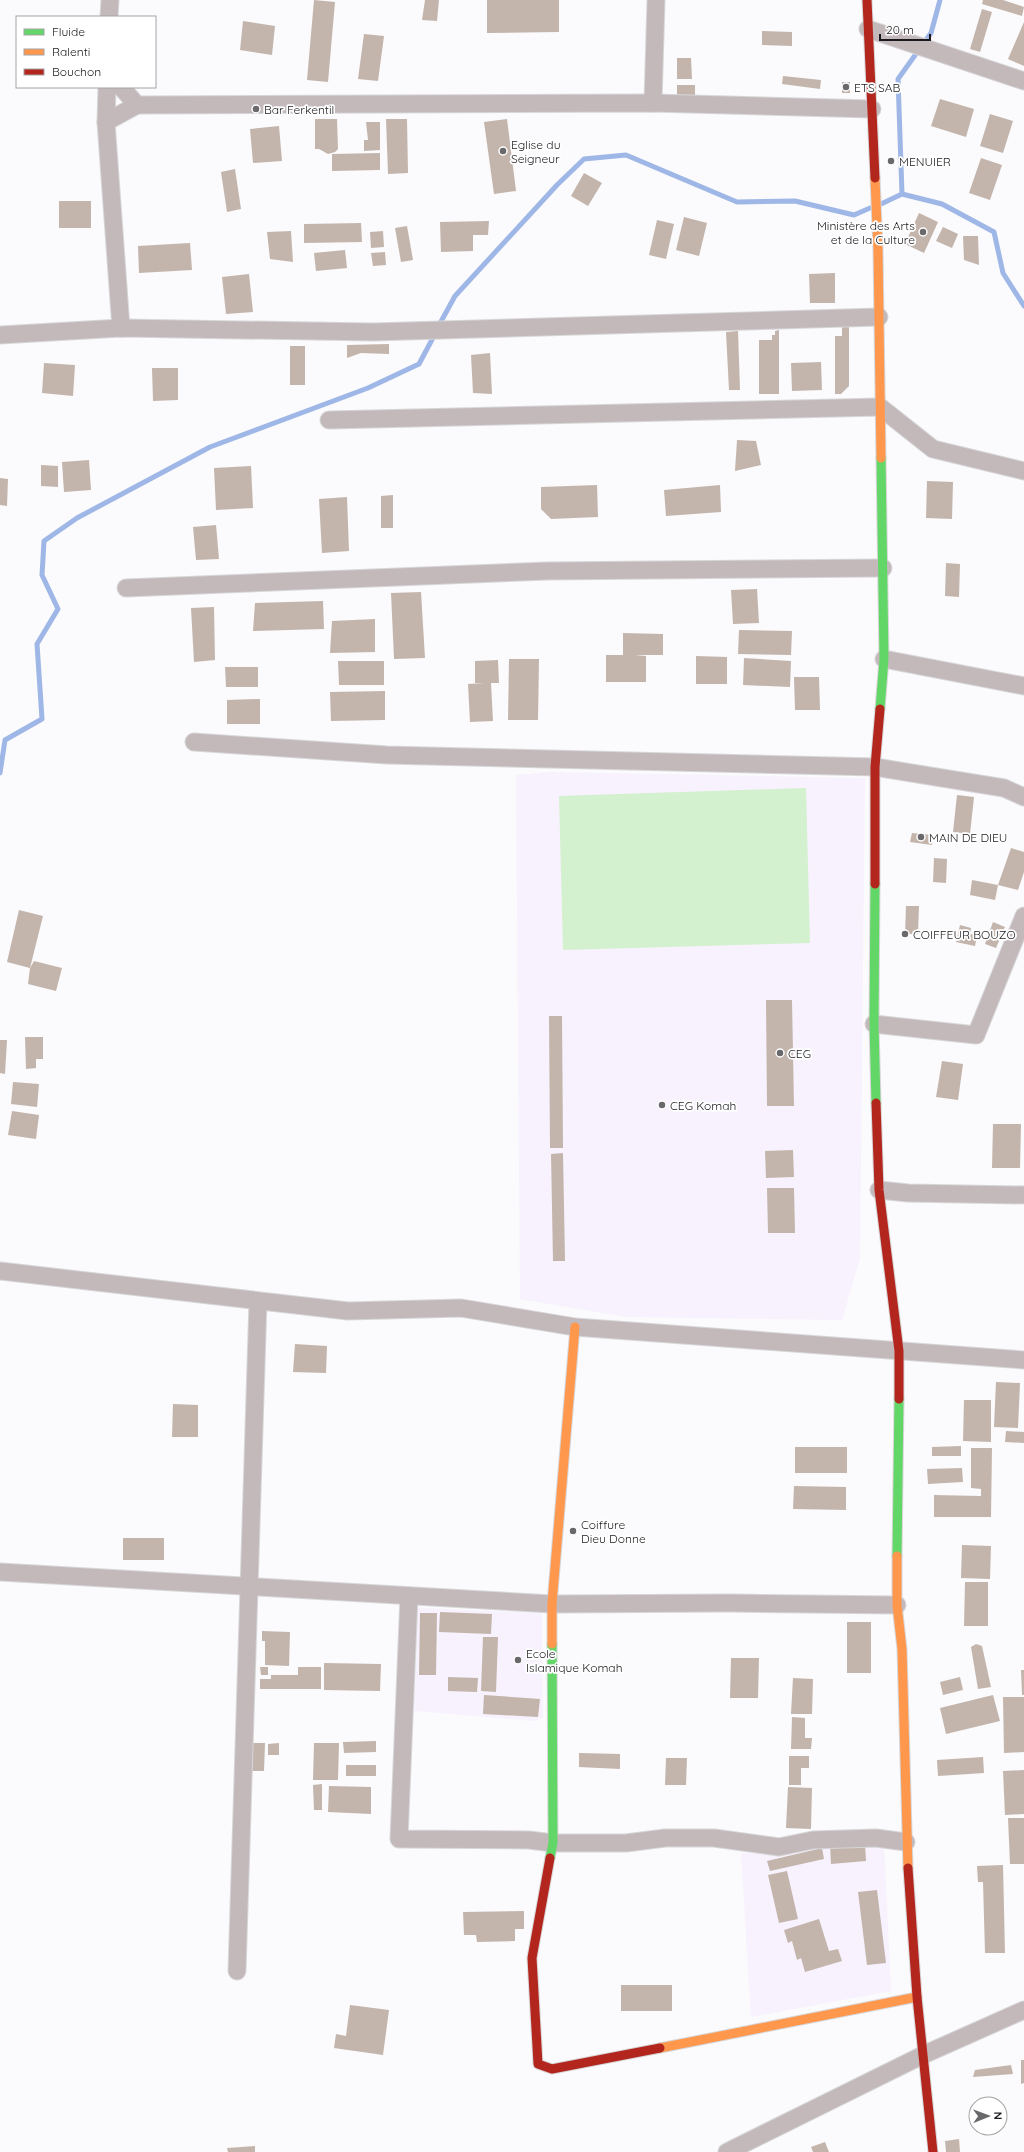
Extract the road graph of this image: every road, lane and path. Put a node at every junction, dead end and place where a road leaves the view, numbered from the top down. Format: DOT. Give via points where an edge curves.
graph roads {
  1 [pos="110,0"];
  2 [pos="656,0"];
  3 [pos="867,0"];
  4 [pos="109,16"];
  5 [pos="868,29"];
  6 [pos="1024,81"];
  7 [pos="107,88"];
  8 [pos="122,88"];
  9 [pos="653,103"];
  10 [pos="137,105"];
  11 [pos="872,110"];
  12 [pos="106,122"];
  13 [pos="879,317"];
  14 [pos="121,328"];
  15 [pos="0,335"];
  16 [pos="880,407"];
  17 [pos="329,420"];
  18 [pos="1024,471"];
  19 [pos="883,568"];
  20 [pos="126,588"];
  21 [pos="884,659"];
  22 [pos="1024,686"];
  23 [pos="194,742"];
  24 [pos="875,767"];
  25 [pos="1024,797"];
  26 [pos="1024,916"];
  27 [pos="874,1024"];
  28 [pos="878,1190"];
  29 [pos="1024,1195"];
  30 [pos="0,1271"];
  31 [pos="258,1301"];
  32 [pos="575,1327"];
  33 [pos="899,1351"];
  34 [pos="1024,1360"];
  35 [pos="0,1572"];
  36 [pos="250,1586"];
  37 [pos="409,1596"];
  38 [pos="552,1604"];
  39 [pos="897,1605"];
  40 [pos="906,1842"];
  41 [pos="553,1843"];
  42 [pos="237,1971"];
  43 [pos="917,1997"];
  44 [pos="1024,2010"];
  45 [pos="923,2055"];
  46 [pos="727,2152"];
  47 [pos="933,2152"];
  1 -- 4 [label="street"];
  2 -- 9 [label="street"];
  3 -- 5 [label="street"];
  5 -- 6 [label="street"];
  5 -- 11 [label="street"];
  7 -- 12 [label="street"];
  8 -- 10 [label="street"];
  9 -- 10 [label="street"];
  9 -- 11 [label="street"];
  10 -- 12 [label="street"];
  11 -- 13 [label="street"];
  12 -- 14 [label="street"];
  13 -- 14 [label="street" via="373,332"];
  13 -- 16 [label="street"];
  14 -- 15 [label="street"];
  16 -- 17 [label="street"];
  16 -- 18 [label="street" via="933,449"];
  16 -- 19 [label="street"];
  19 -- 20 [label="street" via="547,571"];
  19 -- 21 [label="street"];
  21 -- 22 [label="street"];
  21 -- 24 [label="street"];
  23 -- 24 [label="street" via="387,755"];
  24 -- 25 [label="street" via="1004,788"];
  24 -- 27 [label="street"];
  26 -- 27 [label="street" via="976,1035"];
  27 -- 28 [label="street"];
  28 -- 29 [label="street" via="908,1194"];
  28 -- 33 [label="street"];
  30 -- 31 [label="street"];
  31 -- 32 [label="street" via="348,1311 461,1308"];
  31 -- 36 [label="street"];
  32 -- 33 [label="street"];
  32 -- 38 [label="street"];
  33 -- 34 [label="street"];
  33 -- 39 [label="street"];
  35 -- 36 [label="street"];
  36 -- 37 [label="street"];
  36 -- 42 [label="street"];
  37 -- 38 [label="street"];
  37 -- 41 [label="street" via="399,1839 529,1840"];
  38 -- 39 [label="street"];
  38 -- 41 [label="street"];
  39 -- 40 [label="street" via="902,1649"];
  40 -- 41 [label="street" via="876,1838 813,1840 779,1847 714,1838 665,1838 626,1843"];
  40 -- 43 [label="street"];
  41 -- 43 [label="street" via="532,1958 538,2064 552,2069"];
  43 -- 45 [label="street"];
  44 -- 45 [label="street"];
  45 -- 46 [label="street"];
  45 -- 47 [label="street"];
}
